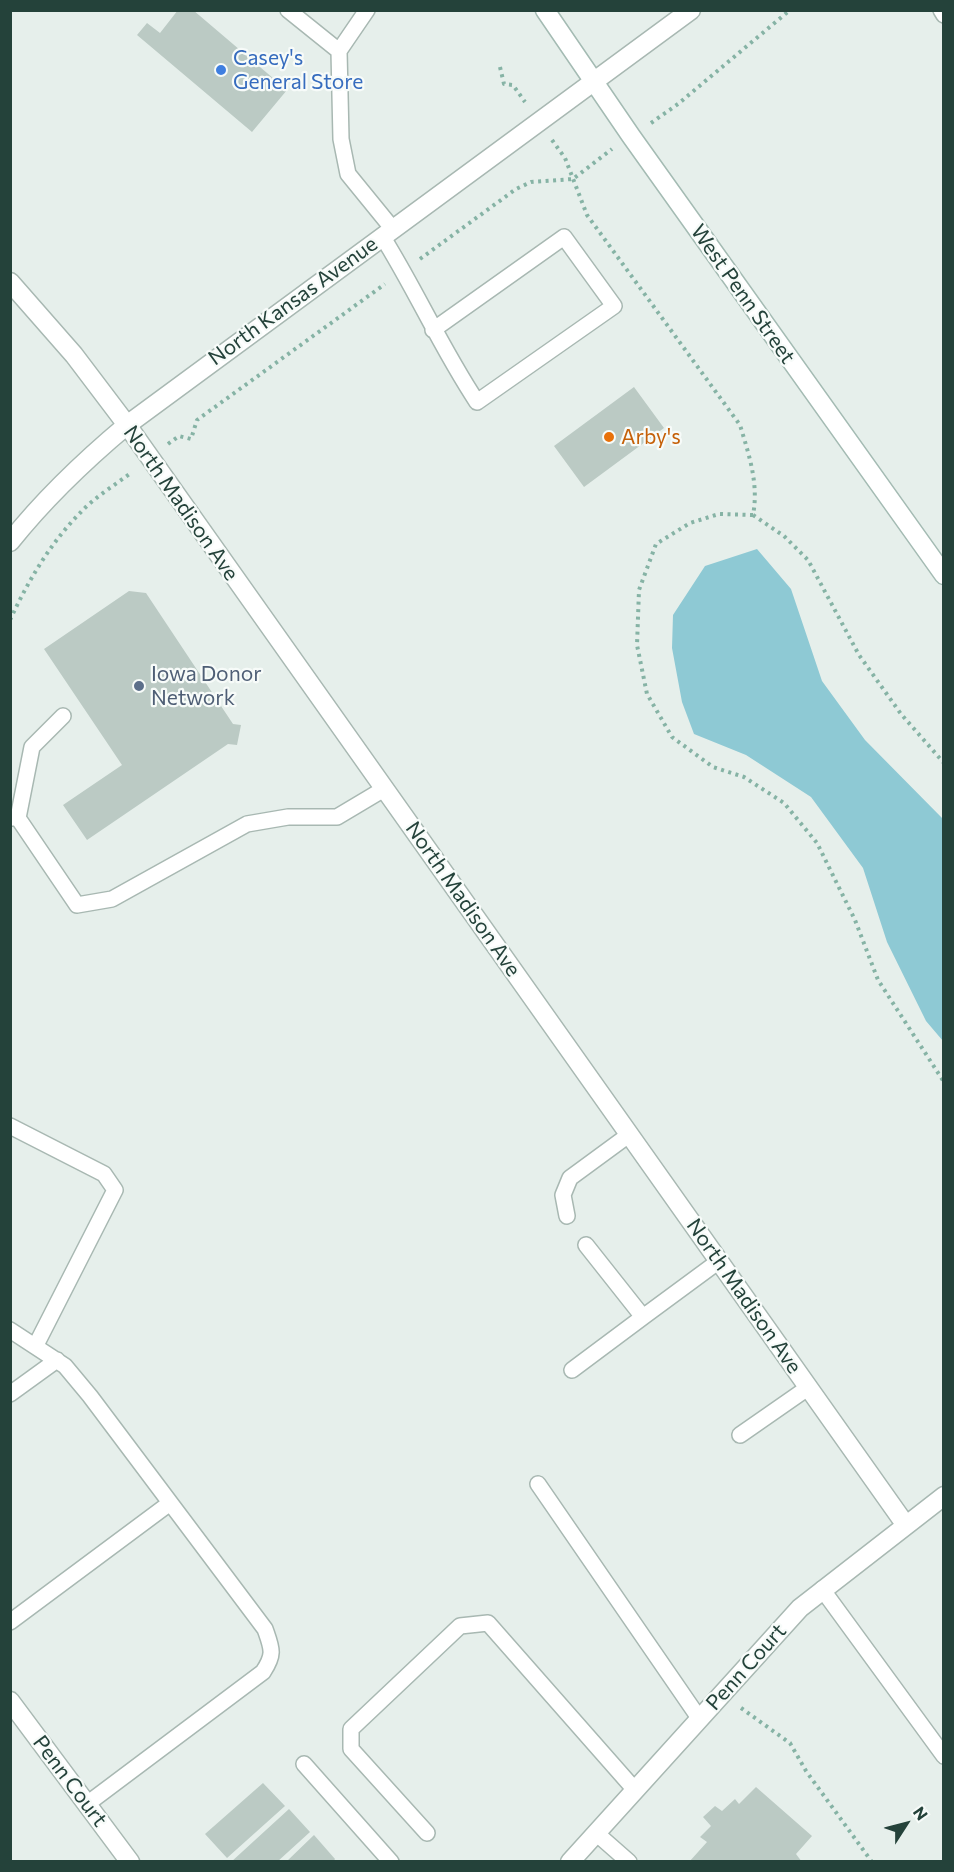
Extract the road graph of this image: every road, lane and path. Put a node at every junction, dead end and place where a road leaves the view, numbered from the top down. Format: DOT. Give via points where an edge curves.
graph roads {
  1 [pos="288,10"];
  2 [pos="367,10"];
  3 [pos="545,10"];
  4 [pos="691,10"];
  5 [pos="790,10"];
  6 [pos="941,10"];
  7 [pos="944,15"];
  8 [pos="339,51"];
  9 [pos="592,81"];
  10 [pos="631,136"];
  11 [pos="573,179"];
  12 [pos="387,232"];
  13 [pos="404,271"];
  14 [pos="10,282"];
  15 [pos="434,330"];
  16 [pos="127,425"];
  17 [pos="149,459"];
  18 [pos="753,515"];
  19 [pos="10,542"];
  20 [pos="944,575"];
  21 [pos="10,620"];
  22 [pos="63,716"];
  23 [pos="944,764"];
  24 [pos="384,789"];
  25 [pos="14,818"];
  26 [pos="944,1082"];
  27 [pos="10,1126"];
  28 [pos="630,1134"];
  29 [pos="567,1216"];
  30 [pos="586,1245"];
  31 [pos="719,1261"];
  32 [pos="643,1317"];
  33 [pos="10,1330"];
  34 [pos="36,1345"];
  35 [pos="57,1360"];
  36 [pos="572,1370"];
  37 [pos="808,1387"];
  38 [pos="10,1394"];
  39 [pos="740,1435"];
  40 [pos="538,1484"];
  41 [pos="944,1496"];
  42 [pos="170,1503"];
  43 [pos="905,1524"];
  44 [pos="822,1589"];
  45 [pos="10,1622"];
  46 [pos="721,1693"];
  47 [pos="10,1701"];
  48 [pos="699,1718"];
  49 [pos="944,1756"];
  50 [pos="304,1764"];
  51 [pos="635,1790"];
  52 [pos="87,1804"];
  53 [pos="427,1833"];
  54 [pos="596,1833"];
  55 [pos="130,1862"];
  56 [pos="391,1862"];
  57 [pos="570,1862"];
  58 [pos="629,1862"];
  59 [pos="872,1862"];
  1 -- 8 [label="lane"];
  2 -- 8 [label="lane"];
  3 -- 9 [label="street, West Penn Street"];
  4 -- 9 [label="street, North Kansas Avenue"];
  5 -- 10 [label="path" via="678,104"];
  6 -- 7 [label="lane"];
  8 -- 12 [label="lane" via="341,140 348,174"];
  9 -- 10 [label="street, West Penn Street"];
  9 -- 12 [label="street, North Kansas Avenue"];
  10 -- 11 [label="path"];
  10 -- 20 [label="street, West Penn Street"];
  11 -- 13 [label="path" via="531,182 516,189"];
  11 -- 18 [label="path" via="587,215 740,425 757,495"];
  12 -- 13 [label="lane"];
  12 -- 16 [label="street, North Kansas Avenue"];
  13 -- 15 [label="lane"];
  13 -- 17 [label="path" via="197,420 191,439 179,436"];
  14 -- 16 [label="street, North Madison Ave" via="74,355"];
  15 -- 15 [label="lane" via="477,402 614,306 564,237"];
  16 -- 17 [label="street, North Madison Ave"];
  16 -- 19 [label="street, North Kansas Avenue" via="41,503"];
  17 -- 21 [label="path" via="82,511 68,527 37,569"];
  17 -- 24 [label="street, North Madison Ave"];
  18 -- 23 [label="path" via="784,536 808,560 859,655 901,714"];
  18 -- 26 [label="path" via="719,514 690,523 656,544 639,590 637,645 647,694 672,737 713,766 744,777 784,803 817,843 855,920 878,980"];
  22 -- 25 [label="lane" via="32,747"];
  24 -- 25 [label="lane" via="337,817 247,824 112,899 77,904"];
  24 -- 28 [label="street, North Madison Ave"];
  27 -- 34 [label="lane" via="104,1174 115,1190"];
  28 -- 29 [label="lane" via="570,1178 563,1195"];
  28 -- 31 [label="street, North Madison Ave"];
  30 -- 32 [label="lane"];
  31 -- 32 [label="lane"];
  31 -- 37 [label="street, North Madison Ave"];
  32 -- 36 [label="lane"];
  33 -- 34 [label="lane"];
  34 -- 35 [label="lane"];
  35 -- 38 [label="lane"];
  35 -- 42 [label="lane" via="90,1396"];
  37 -- 39 [label="lane"];
  37 -- 43 [label="street, North Madison Ave"];
  40 -- 48 [label="lane"];
  41 -- 43 [label="street, Penn Court"];
  42 -- 45 [label="lane"];
  42 -- 52 [label="lane" via="265,1629 272,1647 271,1659 262,1672"];
  43 -- 44 [label="street, Penn Court"];
  44 -- 46 [label="street, Penn Court"];
  44 -- 49 [label="lane"];
  46 -- 48 [label="street, Penn Court"];
  46 -- 59 [label="path" via="790,1743"];
  47 -- 52 [label="street, Penn Court"];
  48 -- 51 [label="street, Penn Court"];
  50 -- 56 [label="lane"];
  51 -- 53 [label="lane" via="488,1623 460,1626 351,1729 351,1749"];
  51 -- 54 [label="street, Penn Court"];
  52 -- 55 [label="street, Penn Court"];
  54 -- 57 [label="street, Penn Court"];
  54 -- 58 [label="lane"];
}
